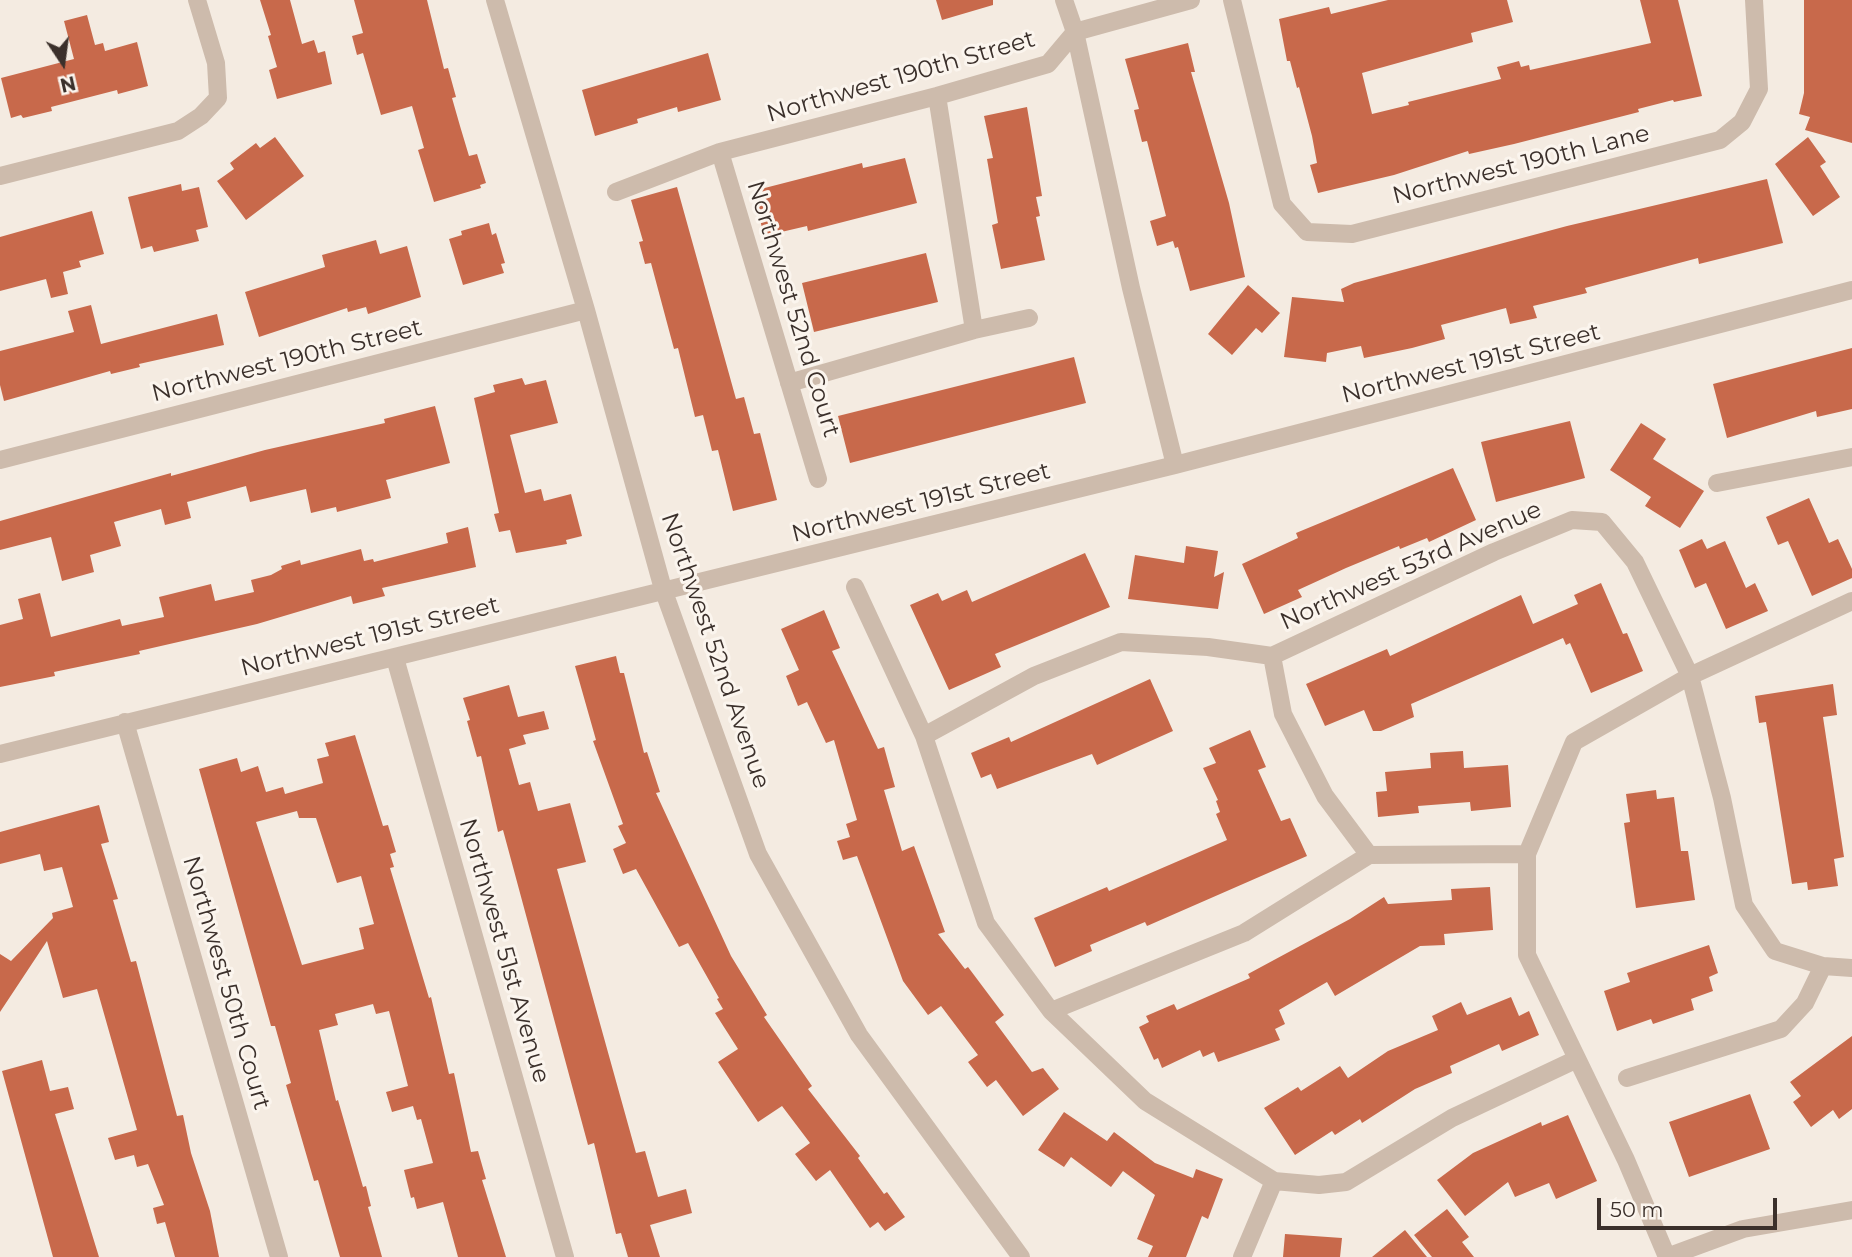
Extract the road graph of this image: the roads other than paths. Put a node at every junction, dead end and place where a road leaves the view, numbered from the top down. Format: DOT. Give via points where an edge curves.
graph roads {
  1 [pos="197,0"];
  2 [pos="495,0"];
  3 [pos="1064,0"];
  4 [pos="1191,0"];
  5 [pos="1233,0"];
  6 [pos="1754,0"];
  7 [pos="1075,32"];
  8 [pos="937,96"];
  9 [pos="720,152"];
  10 [pos="0,176"];
  11 [pos="616,192"];
  12 [pos="1852,290"];
  13 [pos="586,310"];
  14 [pos="1029,318"];
  15 [pos="974,330"];
  16 [pos="789,383"];
  17 [pos="1852,457"];
  18 [pos="0,460"];
  19 [pos="1175,465"];
  20 [pos="818,479"];
  21 [pos="1717,483"];
  22 [pos="855,587"];
  23 [pos="663,589"];
  24 [pos="1852,601"];
  25 [pos="1272,656"];
  26 [pos="395,658"];
  27 [pos="1690,676"];
  28 [pos="125,722"];
  29 [pos="924,736"];
  30 [pos="0,754"];
  31 [pos="1527,854"];
  32 [pos="1369,855"];
  33 [pos="1823,967"];
  34 [pos="1852,968"];
  35 [pos="1051,1011"];
  36 [pos="1577,1059"];
  37 [pos="1627,1079"];
  38 [pos="1274,1181"];
  39 [pos="1852,1209"];
  40 [pos="279,1257"];
  41 [pos="565,1257"];
  42 [pos="1021,1257"];
  43 [pos="1242,1257"];
  44 [pos="1667,1257"];
  1 -- 10 [label="street" via="216,63 218,98 201,116 178,131"];
  2 -- 13 [label="street, Northwest 52nd Avenue"];
  3 -- 7 [label="street"];
  4 -- 7 [label="street"];
  5 -- 6 [label="street, Northwest 190th Lane" via="1282,204 1307,232 1352,234 1720,140 1742,122 1759,89"];
  7 -- 8 [label="street, Northwest 190th Street" via="1048,64"];
  7 -- 19 [label="street" via="1130,288"];
  8 -- 9 [label="street, Northwest 190th Street"];
  8 -- 15 [label="street"];
  9 -- 11 [label="street, Northwest 190th Street"];
  9 -- 16 [label="street, Northwest 52nd Court"];
  12 -- 19 [label="street, Northwest 191st Street"];
  13 -- 18 [label="street, Northwest 190th Street"];
  13 -- 23 [label="street, Northwest 52nd Avenue"];
  14 -- 15 [label="street"];
  15 -- 16 [label="street"];
  16 -- 20 [label="street, Northwest 52nd Court"];
  17 -- 21 [label="street"];
  19 -- 23 [label="street, Northwest 191st Street"];
  22 -- 29 [label="street"];
  23 -- 26 [label="street, Northwest 191st Street"];
  23 -- 42 [label="street, Northwest 52nd Avenue" via="758,854 859,1035"];
  24 -- 27 [label="street"];
  25 -- 27 [label="street, Northwest 53rd Avenue" via="1572,520 1602,522 1635,562"];
  25 -- 29 [label="street" via="1121,642 1034,676"];
  25 -- 32 [label="street, Northwest 53rd Avenue" via="1283,715 1325,796"];
  26 -- 28 [label="street, Northwest 191st Street"];
  26 -- 41 [label="street, Northwest 51st Avenue"];
  27 -- 31 [label="street" via="1574,742"];
  27 -- 33 [label="street, Northwest 53rd Avenue" via="1744,905 1775,951"];
  28 -- 30 [label="street, Northwest 191st Street"];
  28 -- 40 [label="street, Northwest 50th Court"];
  29 -- 35 [label="street" via="986,923"];
  31 -- 32 [label="street"];
  31 -- 36 [label="street" via="1527,956"];
  32 -- 35 [label="street" via="1244,933"];
  33 -- 34 [label="street, Northwest 53rd Avenue"];
  33 -- 37 [label="street" via="1805,1003 1781,1029"];
  35 -- 38 [label="street" via="1145,1101"];
  36 -- 38 [label="street" via="1452,1118 1346,1182"];
  36 -- 44 [label="street"];
  38 -- 43 [label="street"];
  39 -- 44 [label="street" via="1743,1229"];
}
